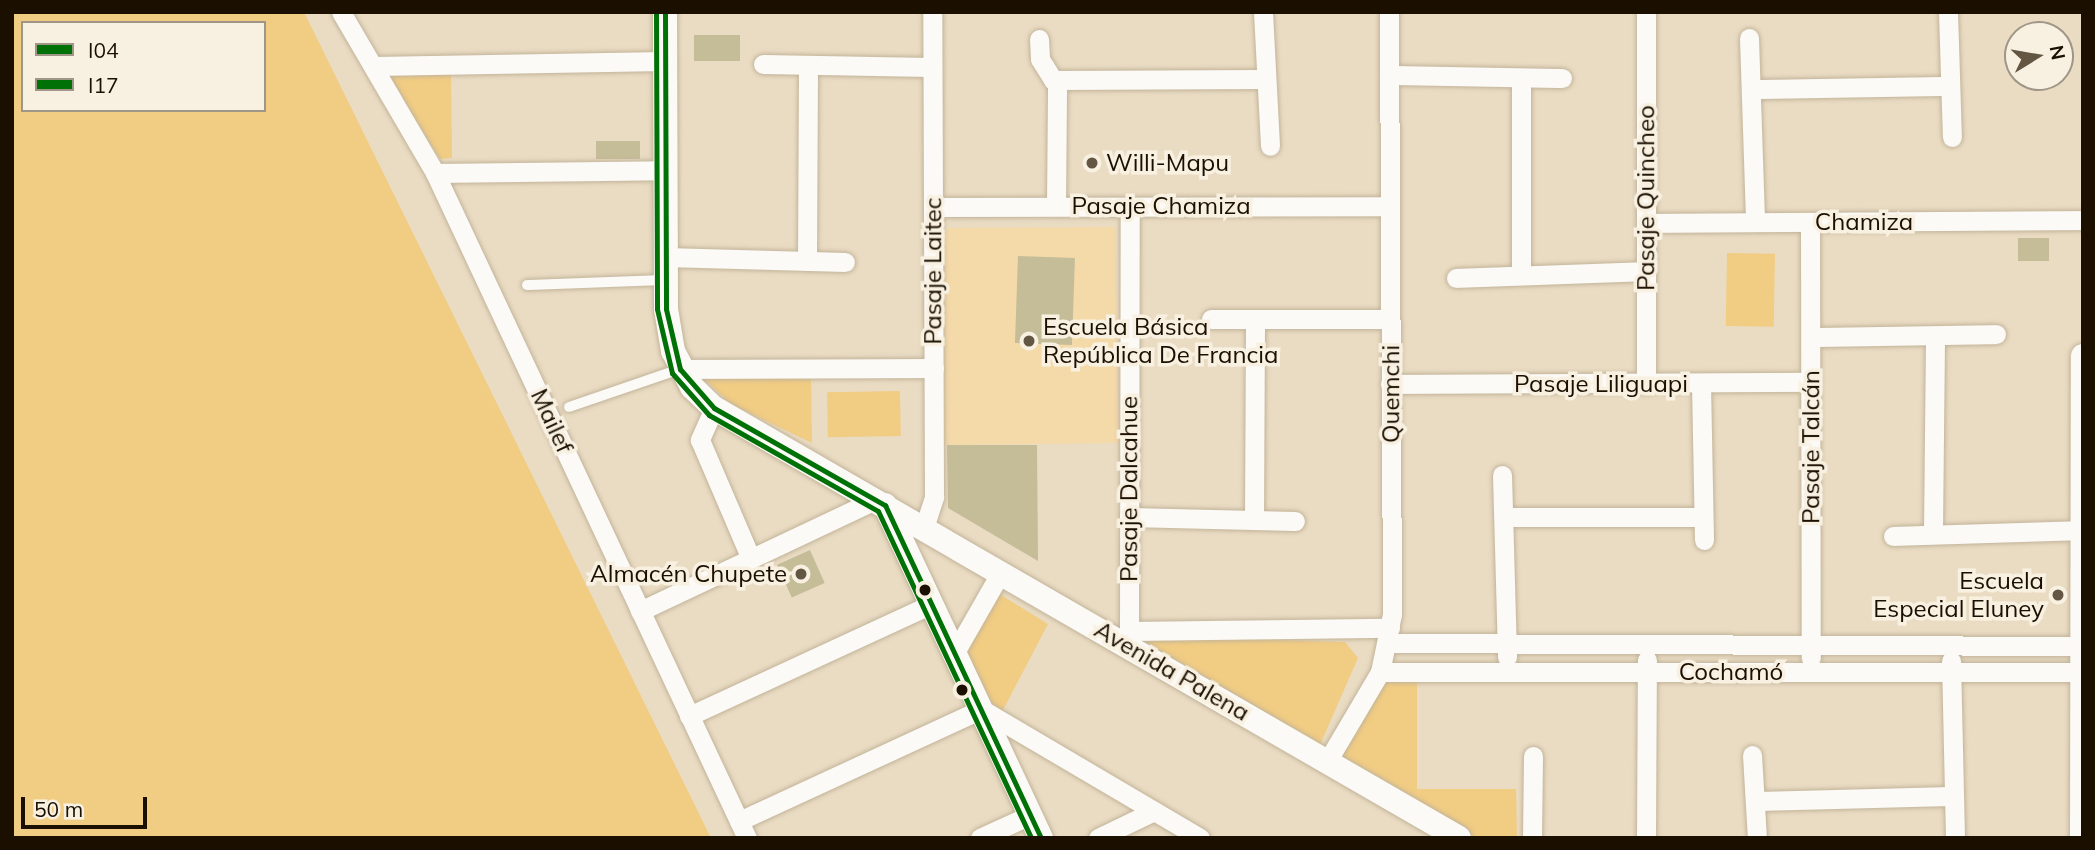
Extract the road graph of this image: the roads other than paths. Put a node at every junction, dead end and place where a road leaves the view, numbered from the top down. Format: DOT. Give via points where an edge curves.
graph roads {
  1 [pos="341,12"];
  2 [pos="665,12"];
  3 [pos="932,12"];
  4 [pos="1263,12"];
  5 [pos="1389,12"];
  6 [pos="1646,12"];
  7 [pos="1948,12"];
  8 [pos="1749,38"];
  9 [pos="1039,39"];
  10 [pos="665,61"];
  11 [pos="763,64"];
  12 [pos="373,66"];
  13 [pos="808,67"];
  14 [pos="932,67"];
  15 [pos="1389,75"];
  16 [pos="1521,78"];
  17 [pos="1562,78"];
  18 [pos="1263,79"];
  19 [pos="1057,80"];
  20 [pos="1948,86"];
  21 [pos="1754,89"];
  22 [pos="1952,137"];
  23 [pos="1270,146"];
  24 [pos="666,170"];
  25 [pos="435,173"];
  26 [pos="1056,206"];
  27 [pos="1130,206"];
  28 [pos="1390,206"];
  29 [pos="933,207"];
  30 [pos="2083,220"];
  31 [pos="1755,222"];
  32 [pos="1810,222"];
  33 [pos="1646,223"];
  34 [pos="807,261"];
  35 [pos="845,262"];
  36 [pos="666,268"];
  37 [pos="1521,271"];
  38 [pos="1646,271"];
  39 [pos="1456,278"];
  40 [pos="527,285"];
  41 [pos="1211,318"];
  42 [pos="1390,319"];
  43 [pos="1255,322"];
  44 [pos="1996,334"];
  45 [pos="1934,336"];
  46 [pos="1811,337"];
  47 [pos="2083,356"];
  48 [pos="933,368"];
  49 [pos="680,369"];
  50 [pos="1701,383"];
  51 [pos="1811,383"];
  52 [pos="1391,384"];
  53 [pos="1646,384"];
  54 [pos="569,407"];
  55 [pos="714,408"];
  56 [pos="1502,475"];
  57 [pos="880,502"];
  58 [pos="1129,517"];
  59 [pos="1254,517"];
  60 [pos="1507,517"];
  61 [pos="1702,517"];
  62 [pos="1295,521"];
  63 [pos="924,528"];
  64 [pos="1933,530"];
  65 [pos="2083,530"];
  66 [pos="1893,536"];
  67 [pos="1704,540"];
  68 [pos="751,559"];
  69 [pos="1001,572"];
  70 [pos="931,604"];
  71 [pos="640,611"];
  72 [pos="1389,636"];
  73 [pos="1126,637"];
  74 [pos="1507,645"];
  75 [pos="1647,645"];
  76 [pos="1811,646"];
  77 [pos="1951,646"];
  78 [pos="2082,646"];
  79 [pos="954,654"];
  80 [pos="1380,672"];
  81 [pos="1507,672"];
  82 [pos="1647,672"];
  83 [pos="1811,672"];
  84 [pos="2082,672"];
  85 [pos="1951,673"];
  86 [pos="2082,686"];
  87 [pos="981,709"];
  88 [pos="689,716"];
  89 [pos="1752,755"];
  90 [pos="1533,757"];
  91 [pos="1328,760"];
  92 [pos="1951,796"];
  93 [pos="1757,801"];
  94 [pos="1156,813"];
  95 [pos="1030,814"];
  96 [pos="743,829"];
  97 [pos="981,838"];
  98 [pos="1041,838"];
  99 [pos="1098,838"];
  100 [pos="1170,838"];
  101 [pos="1200,838"];
  102 [pos="1459,838"];
  103 [pos="1532,838"];
  104 [pos="1646,838"];
  105 [pos="1757,838"];
  106 [pos="1955,838"];
  107 [pos="2082,838"];
  1 -- 12 [label="street, Mailef"];
  2 -- 10 [label="street"];
  3 -- 14 [label="street, Pasaje Laitec"];
  4 -- 18 [label="street"];
  5 -- 15 [label="street, Quemchi"];
  6 -- 33 [label="street, Pasaje Quincheo"];
  7 -- 20 [label="street"];
  8 -- 21 [label="street"];
  9 -- 19 [label="street" via="1044,66"];
  10 -- 12 [label="street"];
  10 -- 24 [label="street"];
  11 -- 13 [label="street"];
  12 -- 25 [label="street, Mailef"];
  13 -- 14 [label="street"];
  13 -- 34 [label="street"];
  14 -- 29 [label="street, Pasaje Laitec"];
  15 -- 16 [label="street"];
  15 -- 28 [label="street, Quemchi"];
  16 -- 17 [label="street"];
  16 -- 37 [label="street"];
  18 -- 19 [label="street"];
  18 -- 23 [label="street"];
  19 -- 26 [label="street"];
  20 -- 21 [label="street"];
  20 -- 22 [label="street"];
  21 -- 31 [label="street"];
  24 -- 25 [label="street"];
  24 -- 36 [label="street"];
  25 -- 71 [label="street, Mailef"];
  26 -- 27 [label="street, Pasaje Chamiza"];
  26 -- 29 [label="street, Pasaje Chamiza"];
  27 -- 28 [label="street, Pasaje Chamiza"];
  27 -- 58 [label="street, Pasaje Dalcahue"];
  28 -- 42 [label="street, Quemchi"];
  29 -- 48 [label="street, Pasaje Laitec"];
  30 -- 32 [label="street, Chamiza"];
  31 -- 32 [label="street, Chamiza"];
  31 -- 33 [label="street, Chamiza"];
  32 -- 46 [label="street, Pasaje Talcán"];
  33 -- 38 [label="street, Pasaje Quincheo"];
  34 -- 35 [label="street"];
  34 -- 36 [label="street"];
  36 -- 40 [label="lane"];
  36 -- 49 [label="street" via="670,339"];
  37 -- 38 [label="street"];
  37 -- 39 [label="street"];
  38 -- 53 [label="street, Pasaje Quincheo"];
  41 -- 43 [label="street"];
  42 -- 43 [label="street"];
  42 -- 52 [label="street, Quemchi"];
  43 -- 59 [label="street"];
  44 -- 45 [label="street"];
  45 -- 46 [label="street"];
  45 -- 64 [label="street"];
  46 -- 51 [label="street, Pasaje Talcán"];
  47 -- 65 [label="street"];
  48 -- 49 [label="street"];
  48 -- 63 [label="street, Pasaje Laitec" via="934,497"];
  49 -- 54 [label="lane"];
  49 -- 55 [label="street, Avenida Palena"];
  50 -- 51 [label="street, Pasaje Liliguapi"];
  50 -- 53 [label="street, Pasaje Liliguapi"];
  50 -- 61 [label="street"];
  51 -- 76 [label="street, Pasaje Talcán"];
  52 -- 53 [label="street, Pasaje Liliguapi"];
  52 -- 72 [label="street, Quemchi"];
  55 -- 57 [label="street, Avenida Palena"];
  55 -- 68 [label="street" via="701,428 702,446"];
  56 -- 60 [label="street"];
  57 -- 63 [label="street, Avenida Palena"];
  57 -- 68 [label="street"];
  57 -- 70 [label="street"];
  58 -- 59 [label="street"];
  58 -- 73 [label="street, Pasaje Dalcahue"];
  59 -- 62 [label="street"];
  60 -- 61 [label="street"];
  60 -- 74 [label="street"];
  61 -- 67 [label="street"];
  63 -- 69 [label="street, Avenida Palena"];
  64 -- 65 [label="street"];
  64 -- 66 [label="street"];
  65 -- 78 [label="street"];
  68 -- 71 [label="street"];
  69 -- 73 [label="street, Avenida Palena"];
  69 -- 79 [label="street"];
  70 -- 79 [label="street"];
  70 -- 88 [label="street"];
  71 -- 88 [label="street, Mailef"];
  72 -- 73 [label="street, Cochamó"];
  72 -- 74 [label="street, Cochamó"];
  72 -- 80 [label="street, Quemchi"];
  73 -- 91 [label="street, Avenida Palena"];
  74 -- 75 [label="street, Cochamó"];
  74 -- 81 [label="street"];
  75 -- 76 [label="street, Cochamó"];
  75 -- 82 [label="street"];
  76 -- 77 [label="street, Cochamó"];
  76 -- 83 [label="street, Pasaje Talcán"];
  77 -- 78 [label="street, Cochamó"];
  77 -- 85 [label="street"];
  78 -- 84 [label="street"];
  79 -- 87 [label="street"];
  80 -- 81 [label="street, Cochamó"];
  80 -- 91 [label="street, Quemchi"];
  81 -- 82 [label="street, Cochamó"];
  82 -- 83 [label="street, Cochamó"];
  82 -- 104 [label="street"];
  83 -- 85 [label="street, Cochamó"];
  84 -- 85 [label="street, Cochamó"];
  84 -- 86 [label="street"];
  85 -- 92 [label="street"];
  86 -- 107 [label="street"];
  87 -- 94 [label="street"];
  87 -- 95 [label="street"];
  87 -- 96 [label="street"];
  88 -- 96 [label="street, Mailef"];
  89 -- 93 [label="street"];
  90 -- 103 [label="street"];
  91 -- 102 [label="street, Avenida Palena"];
  92 -- 93 [label="street"];
  92 -- 106 [label="street"];
  93 -- 105 [label="street"];
  94 -- 99 [label="street"];
  94 -- 100 [label="street"];
  94 -- 101 [label="street"];
  95 -- 97 [label="street"];
  95 -- 98 [label="street"];
}
